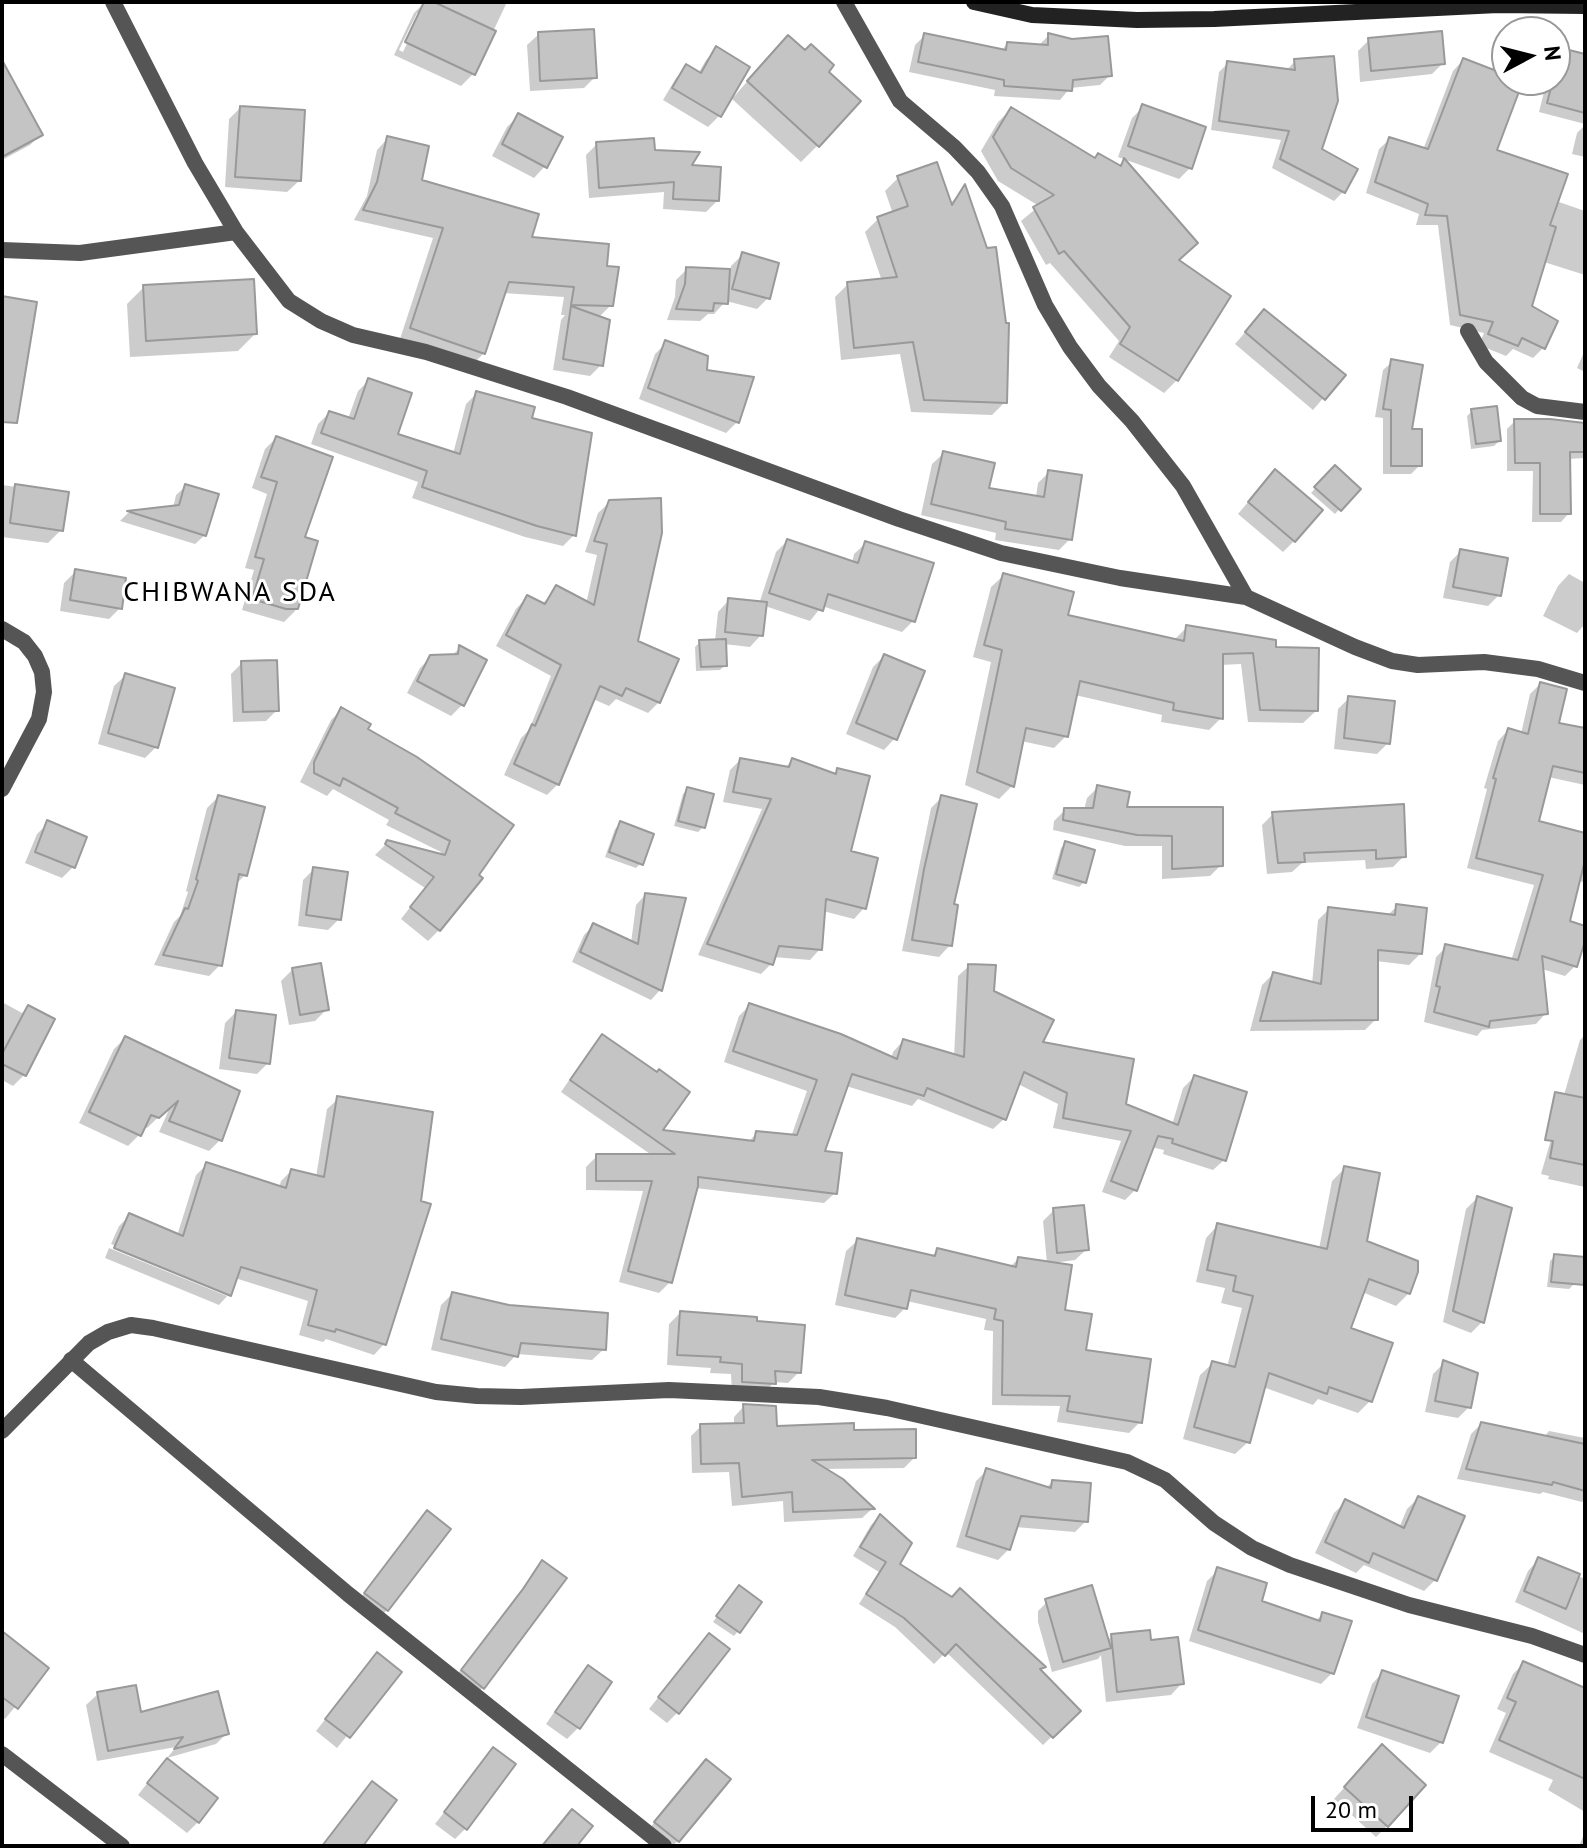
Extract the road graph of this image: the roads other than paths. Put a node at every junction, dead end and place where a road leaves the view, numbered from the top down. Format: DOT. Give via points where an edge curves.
graph roads {
  1 [pos="113,2"];
  2 [pos="844,2"];
  3 [pos="974,2"];
  4 [pos="1585,6"];
  5 [pos="236,232"];
  6 [pos="2,250"];
  7 [pos="1468,331"];
  8 [pos="1585,412"];
  9 [pos="1246,597"];
  10 [pos="2,629"];
  11 [pos="1585,683"];
  12 [pos="2,789"];
  13 [pos="71,1360"];
  14 [pos="2,1431"];
  15 [pos="1585,1655"];
  16 [pos="2,1754"];
  17 [pos="122,1846"];
  18 [pos="664,1846"];
  1 -- 5 [label="street"];
  2 -- 9 [label="street" via="900,101 954,147 1002,206 1045,305 1070,347 1183,486"];
  3 -- 4 [label="street" via="1032,15 1137,20"];
  5 -- 6 [label="street" via="80,253"];
  5 -- 9 [label="street" via="289,301 353,335 567,397 1001,553"];
  7 -- 8 [label="street" via="1486,362 1522,398 1547,408"];
  9 -- 11 [label="street" via="1392,661 1484,662"];
  10 -- 12 [label="street" via="35,656 44,692 39,719"];
  13 -- 14 [label="street"];
  13 -- 15 [label="street" via="89,1343 131,1325 450,1393 521,1397 682,1390 819,1397 887,1408 1127,1462 1165,1480 1252,1548 1290,1565"];
  13 -- 18 [label="street" via="348,1594"];
  16 -- 17 [label="street"];
}
